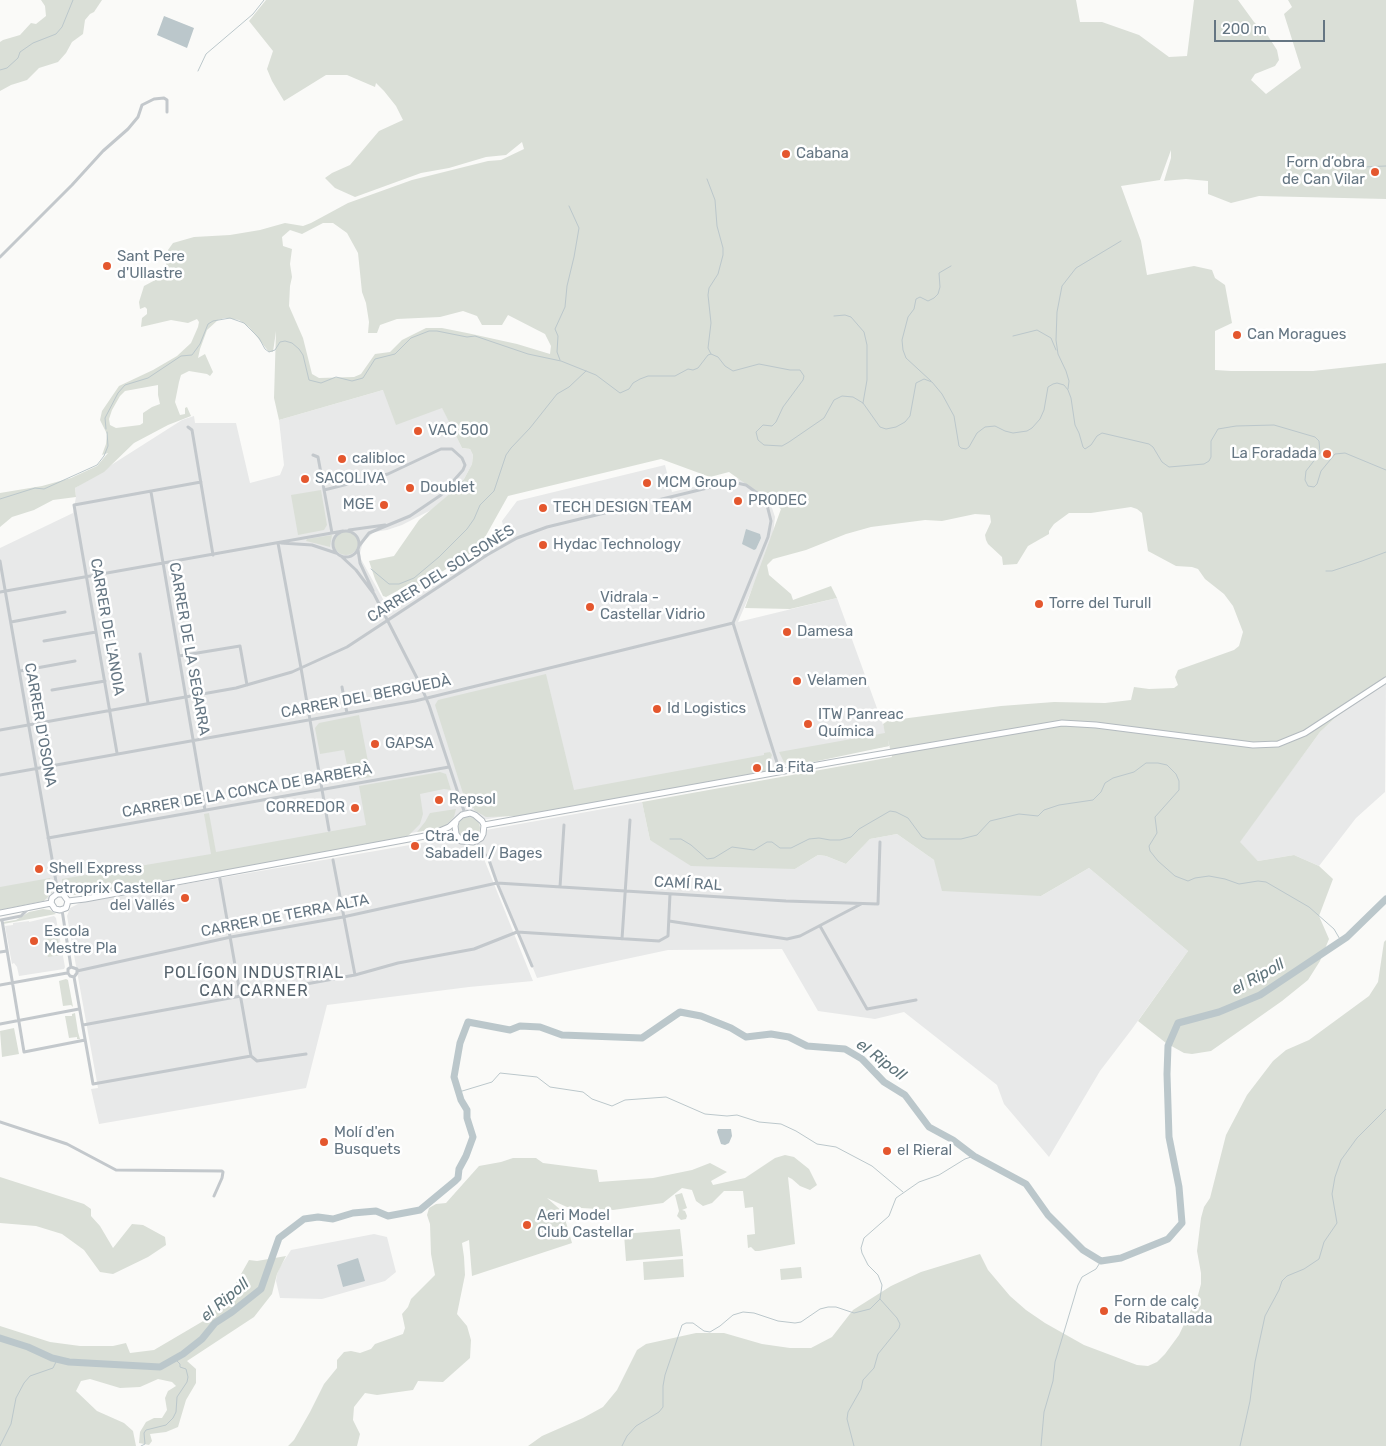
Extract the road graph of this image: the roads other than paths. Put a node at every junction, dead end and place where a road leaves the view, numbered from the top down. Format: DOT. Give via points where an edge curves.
graph roads {
  1 [pos="167,112"];
  2 [pos="0,256"];
  3 [pos="188,427"];
  4 [pos="313,455"];
  5 [pos="201,482"];
  6 [pos="324,490"];
  7 [pos="152,492"];
  8 [pos="390,524"];
  9 [pos="345,531"];
  10 [pos="332,532"];
  11 [pos="278,543"];
  12 [pos="358,548"];
  13 [pos="213,555"];
  14 [pos="340,555"];
  15 [pos="0,561"];
  16 [pos="163,563"];
  17 [pos="87,577"];
  18 [pos="6,591"];
  19 [pos="0,592"];
  20 [pos="374,594"];
  21 [pos="65,612"];
  22 [pos="388,621"];
  23 [pos="11,622"];
  24 [pos="733,623"];
  25 [pos="96,632"];
  26 [pos="44,642"];
  27 [pos="140,654"];
  28 [pos="179,656"];
  29 [pos="74,662"];
  30 [pos="302,668"];
  31 [pos="20,671"];
  32 [pos="1386,680"];
  33 [pos="105,681"];
  34 [pos="247,685"];
  35 [pos="342,687"];
  36 [pos="52,690"];
  37 [pos="186,697"];
  38 [pos="427,699"];
  39 [pos="148,703"];
  40 [pos="110,710"];
  41 [pos="347,713"];
  42 [pos="310,720"];
  43 [pos="29,725"];
  44 [pos="0,730"];
  45 [pos="194,740"];
  46 [pos="117,753"];
  47 [pos="450,767"];
  48 [pos="36,768"];
  49 [pos="780,772"];
  50 [pos="0,775"];
  51 [pos="322,789"];
  52 [pos="205,810"];
  53 [pos="465,814"];
  54 [pos="630,820"];
  55 [pos="456,822"];
  56 [pos="484,825"];
  57 [pos="564,825"];
  58 [pos="329,830"];
  59 [pos="456,834"];
  60 [pos="431,835"];
  61 [pos="48,838"];
  62 [pos="477,841"];
  63 [pos="880,842"];
  64 [pos="334,860"];
  65 [pos="219,874"];
  66 [pos="497,883"];
  67 [pos="560,887"];
  68 [pos="626,891"];
  69 [pos="58,893"];
  70 [pos="670,894"];
  71 [pos="68,901"];
  72 [pos="51,903"];
  73 [pos="862,903"];
  74 [pos="30,907"];
  75 [pos="62,910"];
  76 [pos="0,912"];
  77 [pos="343,917"];
  78 [pos="1,920"];
  79 [pos="669,920"];
  80 [pos="820,926"];
  81 [pos="517,932"];
  82 [pos="231,937"];
  83 [pos="622,938"];
  84 [pos="7,951"];
  85 [pos="0,952"];
  86 [pos="532,966"];
  87 [pos="71,967"];
  88 [pos="78,971"];
  89 [pos="68,973"];
  90 [pos="355,975"];
  91 [pos="74,977"];
  92 [pos="13,983"];
  93 [pos="0,985"];
  94 [pos="241,997"];
  95 [pos="916,1000"];
  96 [pos="79,1009"];
  97 [pos="18,1020"];
  98 [pos="0,1024"];
  99 [pos="83,1024"];
  100 [pos="85,1040"];
  101 [pos="306,1054"];
  102 [pos="251,1056"];
  103 [pos="0,1122"];
  104 [pos="214,1196"];
  1 -- 2 [label="street" via="164,98 142,105 138,117 128,129"];
  3 -- 5 [label="street" via="192,430"];
  4 -- 6 [label="street" via="318,457"];
  5 -- 7 [label="street"];
  5 -- 13 [label="street"];
  6 -- 8 [label="street" via="388,474 441,449 455,450 464,461 463,470 441,495 410,516"];
  6 -- 10 [label="street"];
  7 -- 16 [label="street, CARRER DE LA SEGARRA"];
  7 -- 17 [label="street, CARRER DE L'ANOIA" via="74,505"];
  8 -- 9 [label="street"];
  8 -- 12 [label="street" via="369,533"];
  9 -- 10 [label="street"];
  9 -- 12 [label="street" via="356,535"];
  9 -- 14 [label="street" via="334,541 334,548"];
  10 -- 11 [label="street"];
  11 -- 13 [label="street"];
  11 -- 14 [label="street" via="312,545"];
  11 -- 30 [label="street"];
  12 -- 14 [label="street" via="351,556"];
  12 -- 20 [label="street" via="360,563"];
  13 -- 16 [label="street"];
  14 -- 20 [label="street"];
  15 -- 18 [label="street, CARRER D'OSONA"];
  16 -- 17 [label="street"];
  16 -- 28 [label="street, CARRER DE LA SEGARRA"];
  17 -- 18 [label="street"];
  17 -- 25 [label="street, CARRER DE L'ANOIA"];
  18 -- 19 [label="street"];
  18 -- 23 [label="street, CARRER D'OSONA"];
  20 -- 22 [label="street"];
  21 -- 23 [label="street"];
  22 -- 24 [label="street, CARRER DEL SOLSONÈS" via="517,538 547,527 732,482 746,485 760,495 769,509 771,521 768,537"];
  22 -- 30 [label="street, CARRER DEL SOLSONÈS" via="347,647"];
  22 -- 38 [label="street"];
  23 -- 31 [label="street, CARRER D'OSONA"];
  24 -- 38 [label="street, CARRER DEL BERGUEDÀ"];
  24 -- 49 [label="street"];
  25 -- 26 [label="street"];
  25 -- 33 [label="street, CARRER DE L'ANOIA"];
  27 -- 39 [label="street"];
  28 -- 34 [label="street" via="240,646"];
  28 -- 37 [label="street, CARRER DE LA SEGARRA"];
  29 -- 31 [label="street"];
  30 -- 34 [label="street, CARRER DEL SOLSONÈS"];
  30 -- 42 [label="street"];
  31 -- 43 [label="street, CARRER D'OSONA"];
  32 -- 49 [label="street" via="1305,733 1270,745 1062,723"];
  33 -- 36 [label="street"];
  33 -- 40 [label="street, CARRER DE L'ANOIA"];
  34 -- 37 [label="street, CARRER DEL SOLSONÈS"];
  35 -- 41 [label="street"];
  37 -- 39 [label="street, CARRER DEL SOLSONÈS"];
  37 -- 45 [label="street, CARRER DE LA SEGARRA"];
  38 -- 41 [label="street, CARRER DEL BERGUEDÀ"];
  38 -- 47 [label="street"];
  39 -- 40 [label="street, CARRER DEL SOLSONÈS"];
  40 -- 43 [label="street, CARRER DEL SOLSONÈS"];
  40 -- 46 [label="street, CARRER DE L'ANOIA"];
  41 -- 42 [label="street, CARRER DEL BERGUEDÀ"];
  42 -- 45 [label="street, CARRER DEL BERGUEDÀ"];
  42 -- 51 [label="street"];
  43 -- 44 [label="street, CARRER DEL SOLSONÈS"];
  43 -- 48 [label="street, CARRER D'OSONA"];
  45 -- 46 [label="street, CARRER DEL BERGUEDÀ"];
  45 -- 52 [label="street, CARRER DE LA SEGARRA"];
  46 -- 48 [label="street, CARRER DEL BERGUEDÀ"];
  47 -- 51 [label="street, CARRER DE LA CONCA DE BARBERÀ"];
  47 -- 53 [label="street"];
  48 -- 50 [label="street, CARRER DEL BERGUEDÀ"];
  48 -- 61 [label="street, CARRER D'OSONA"];
  49 -- 56 [label="street"];
  51 -- 52 [label="street, CARRER DE LA CONCA DE BARBERÀ"];
  51 -- 58 [label="street"];
  52 -- 61 [label="street, CARRER DE LA CONCA DE BARBERÀ"];
  53 -- 55 [label="street"];
  53 -- 56 [label="street" via="475,814"];
  54 -- 68 [label="street"];
  55 -- 59 [label="street"];
  55 -- 60 [label="street"];
  56 -- 62 [label="street" via="483,834"];
  57 -- 67 [label="street"];
  59 -- 60 [label="street"];
  59 -- 62 [label="street" via="465,842"];
  60 -- 65 [label="street"];
  61 -- 69 [label="street, CARRER D'OSONA"];
  62 -- 66 [label="street" via="489,860"];
  63 -- 73 [label="street, CAMÍ RAL" via="878,904"];
  64 -- 77 [label="street"];
  65 -- 71 [label="street"];
  65 -- 82 [label="street"];
  66 -- 67 [label="street, CAMÍ RAL"];
  66 -- 77 [label="street, CARRER DE TERRA ALTA"];
  66 -- 81 [label="street"];
  67 -- 68 [label="street, CAMÍ RAL"];
  68 -- 70 [label="street, CAMÍ RAL"];
  68 -- 83 [label="street"];
  69 -- 71 [label="street" via="66,896"];
  69 -- 72 [label="street"];
  70 -- 73 [label="street, CAMÍ RAL"];
  70 -- 79 [label="street"];
  71 -- 75 [label="street"];
  72 -- 74 [label="street"];
  72 -- 75 [label="street" via="55,909"];
  73 -- 80 [label="street"];
  74 -- 76 [label="street"];
  74 -- 78 [label="street" via="21,916"];
  75 -- 87 [label="street"];
  77 -- 82 [label="street, CARRER DE TERRA ALTA"];
  77 -- 90 [label="street"];
  78 -- 84 [label="street"];
  79 -- 80 [label="street" via="787,939"];
  79 -- 83 [label="street" via="668,936 659,941"];
  80 -- 95 [label="street" via="867,1009"];
  81 -- 83 [label="street"];
  81 -- 86 [label="street"];
  81 -- 90 [label="street" via="474,949 398,962"];
  82 -- 88 [label="street, CARRER DE TERRA ALTA"];
  82 -- 94 [label="street"];
  84 -- 85 [label="street"];
  84 -- 92 [label="street"];
  87 -- 88 [label="street"];
  87 -- 89 [label="street"];
  88 -- 91 [label="street"];
  89 -- 91 [label="street"];
  89 -- 92 [label="street"];
  90 -- 94 [label="street"];
  91 -- 96 [label="street"];
  92 -- 93 [label="street"];
  92 -- 97 [label="street"];
  94 -- 99 [label="street"];
  94 -- 102 [label="street"];
  96 -- 97 [label="street"];
  96 -- 99 [label="street"];
  97 -- 98 [label="street"];
  97 -- 100 [label="street" via="24,1052"];
  99 -- 100 [label="street"];
  100 -- 102 [label="street" via="93,1084"];
  101 -- 102 [label="street" via="258,1061"];
  103 -- 104 [label="street" via="67,1144 116,1170 222,1171"];
}
